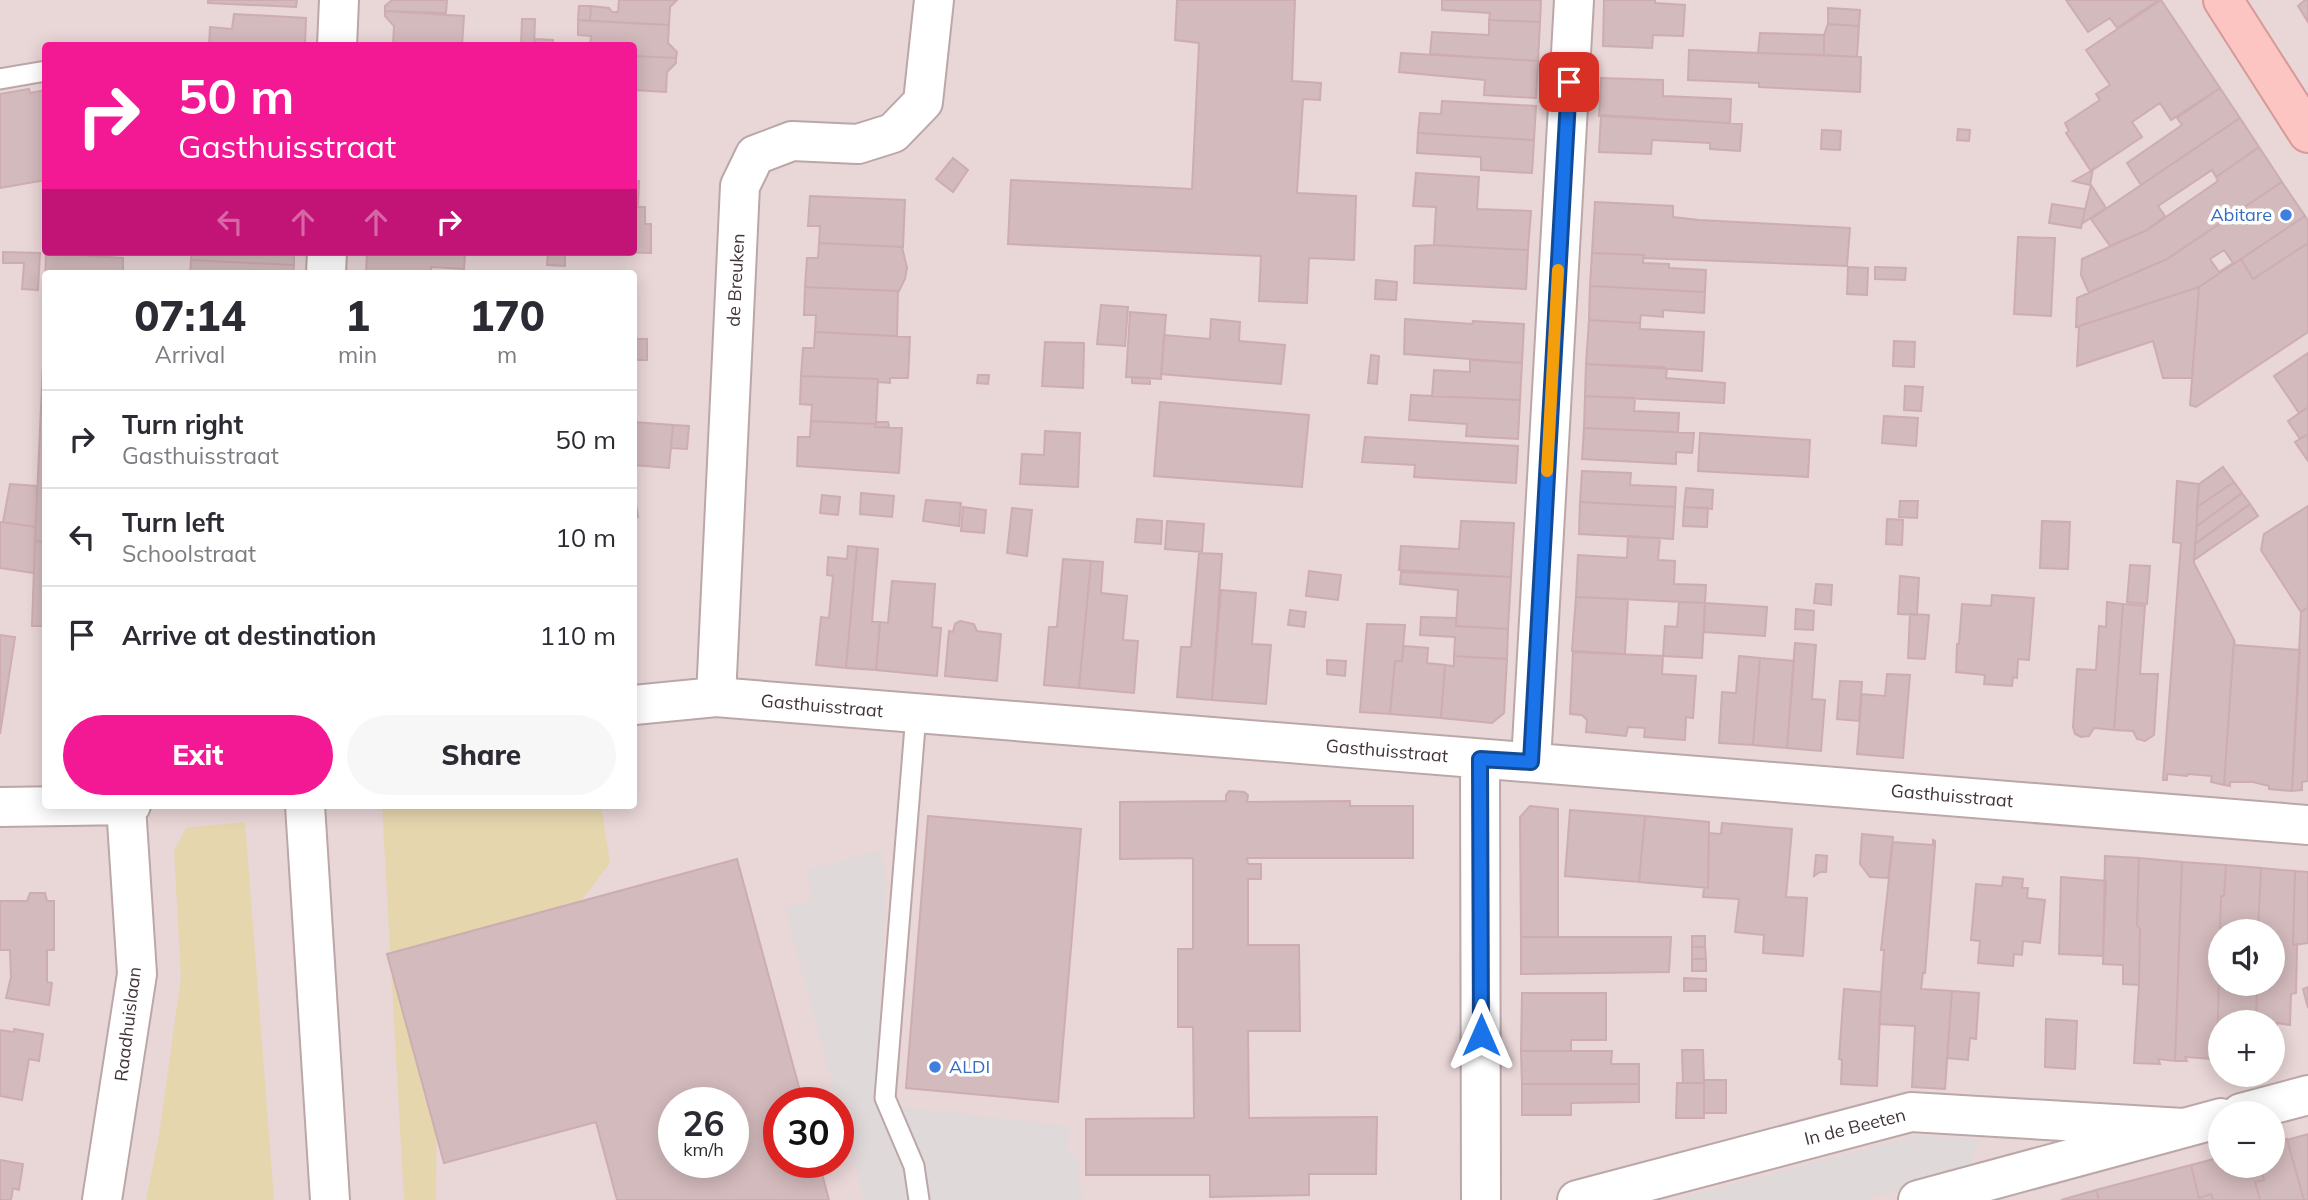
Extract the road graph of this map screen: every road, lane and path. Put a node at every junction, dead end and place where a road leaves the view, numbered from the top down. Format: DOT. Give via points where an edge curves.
graph roads {
  1 [pos="339,0"];
  2 [pos="934,0"];
  3 [pos="1574,0"];
  4 [pos="2223,0"];
  5 [pos="337,42"];
  6 [pos="42,72"];
  7 [pos="0,79"];
  8 [pos="2308,133"];
  9 [pos="716,697"];
  10 [pos="637,705"];
  11 [pos="916,713"];
  12 [pos="1480,759"];
  13 [pos="1531,762"];
  14 [pos="0,807"];
  15 [pos="42,807"];
  16 [pos="129,809"];
  17 [pos="305,809"];
  18 [pos="2308,825"];
  19 [pos="2308,1096"];
  20 [pos="2285,1102"];
  21 [pos="2208,1121"];
  22 [pos="2183,1128"];
  23 [pos="102,1200"];
  24 [pos="330,1200"];
  25 [pos="919,1200"];
  26 [pos="1482,1200"];
  27 [pos="1577,1200"];
  28 [pos="1918,1200"];
  1 -- 5 [label="street"];
  2 -- 9 [label="street, de Breuken" via="923,102 893,134 858,144 792,141 755,155 740,186"];
  3 -- 13 [label="street"];
  4 -- 8 [label="main road"];
  6 -- 7 [label="lane"];
  9 -- 10 [label="street, Gasthuisstraat"];
  9 -- 11 [label="street, Gasthuisstraat"];
  11 -- 12 [label="street, Gasthuisstraat"];
  11 -- 25 [label="lane" via="884,1098 914,1166"];
  12 -- 13 [label="street, Gasthuisstraat"];
  12 -- 26 [label="street"];
  13 -- 18 [label="street, Gasthuisstraat"];
  14 -- 15 [label="street"];
  16 -- 23 [label="street, Raadhuislaan" via="137,974"];
  17 -- 24 [label="street"];
  19 -- 20 [label="street"];
  21 -- 22 [label="street, In de Beeten"];
  22 -- 27 [label="street, In de Beeten" via="1911,1112"];
  22 -- 28 [label="street, In de Beeten"];
}
